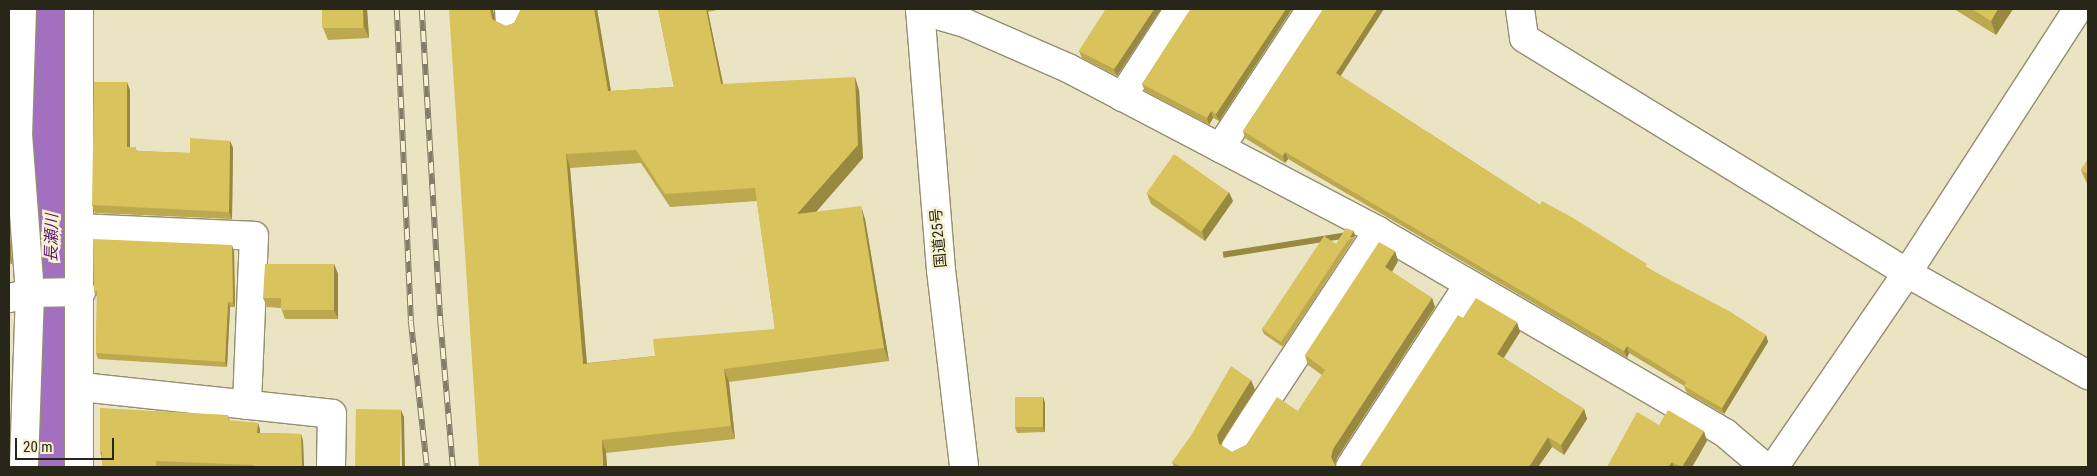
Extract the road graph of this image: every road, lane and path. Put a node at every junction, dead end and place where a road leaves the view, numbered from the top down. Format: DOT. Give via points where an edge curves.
graph roads {
  1 [pos="22,9"];
  2 [pos="79,9"];
  3 [pos="920,9"];
  4 [pos="1179,9"];
  5 [pos="1311,9"];
  6 [pos="1520,9"];
  7 [pos="2078,9"];
  8 [pos="1122,97"];
  9 [pos="14,135"];
  10 [pos="1220,148"];
  11 [pos="80,228"];
  12 [pos="1378,231"];
  13 [pos="1907,273"];
  14 [pos="1469,284"];
  15 [pos="80,292"];
  16 [pos="20,296"];
  17 [pos="2088,376"];
  18 [pos="81,387"];
  19 [pos="247,405"];
  20 [pos="1236,446"];
  21 [pos="24,467"];
  22 [pos="79,467"];
  23 [pos="331,467"];
  24 [pos="964,467"];
  25 [pos="1350,467"];
  26 [pos="1765,467"];
  27 [pos="1774,467"];
  1 -- 9 [label="main road"];
  2 -- 11 [label="main road"];
  3 -- 8 [label="main road" via="966,23 1068,68"];
  3 -- 24 [label="main road, 国道25号" via="942,270"];
  4 -- 8 [label="main road"];
  5 -- 10 [label="main road"];
  6 -- 13 [label="main road" via="1524,38"];
  7 -- 13 [label="main road"];
  8 -- 10 [label="main road"];
  9 -- 16 [label="main road"];
  10 -- 12 [label="main road"];
  11 -- 15 [label="main road"];
  11 -- 19 [label="main road" via="254,236"];
  12 -- 14 [label="main road"];
  12 -- 20 [label="main road"];
  13 -- 17 [label="main road"];
  13 -- 27 [label="main road"];
  14 -- 25 [label="main road"];
  14 -- 26 [label="main road" via="1725,433"];
  15 -- 16 [label="main road"];
  15 -- 18 [label="main road"];
  16 -- 21 [label="main road"];
  18 -- 19 [label="main road"];
  18 -- 22 [label="main road"];
  19 -- 23 [label="main road" via="332,414"];
}
